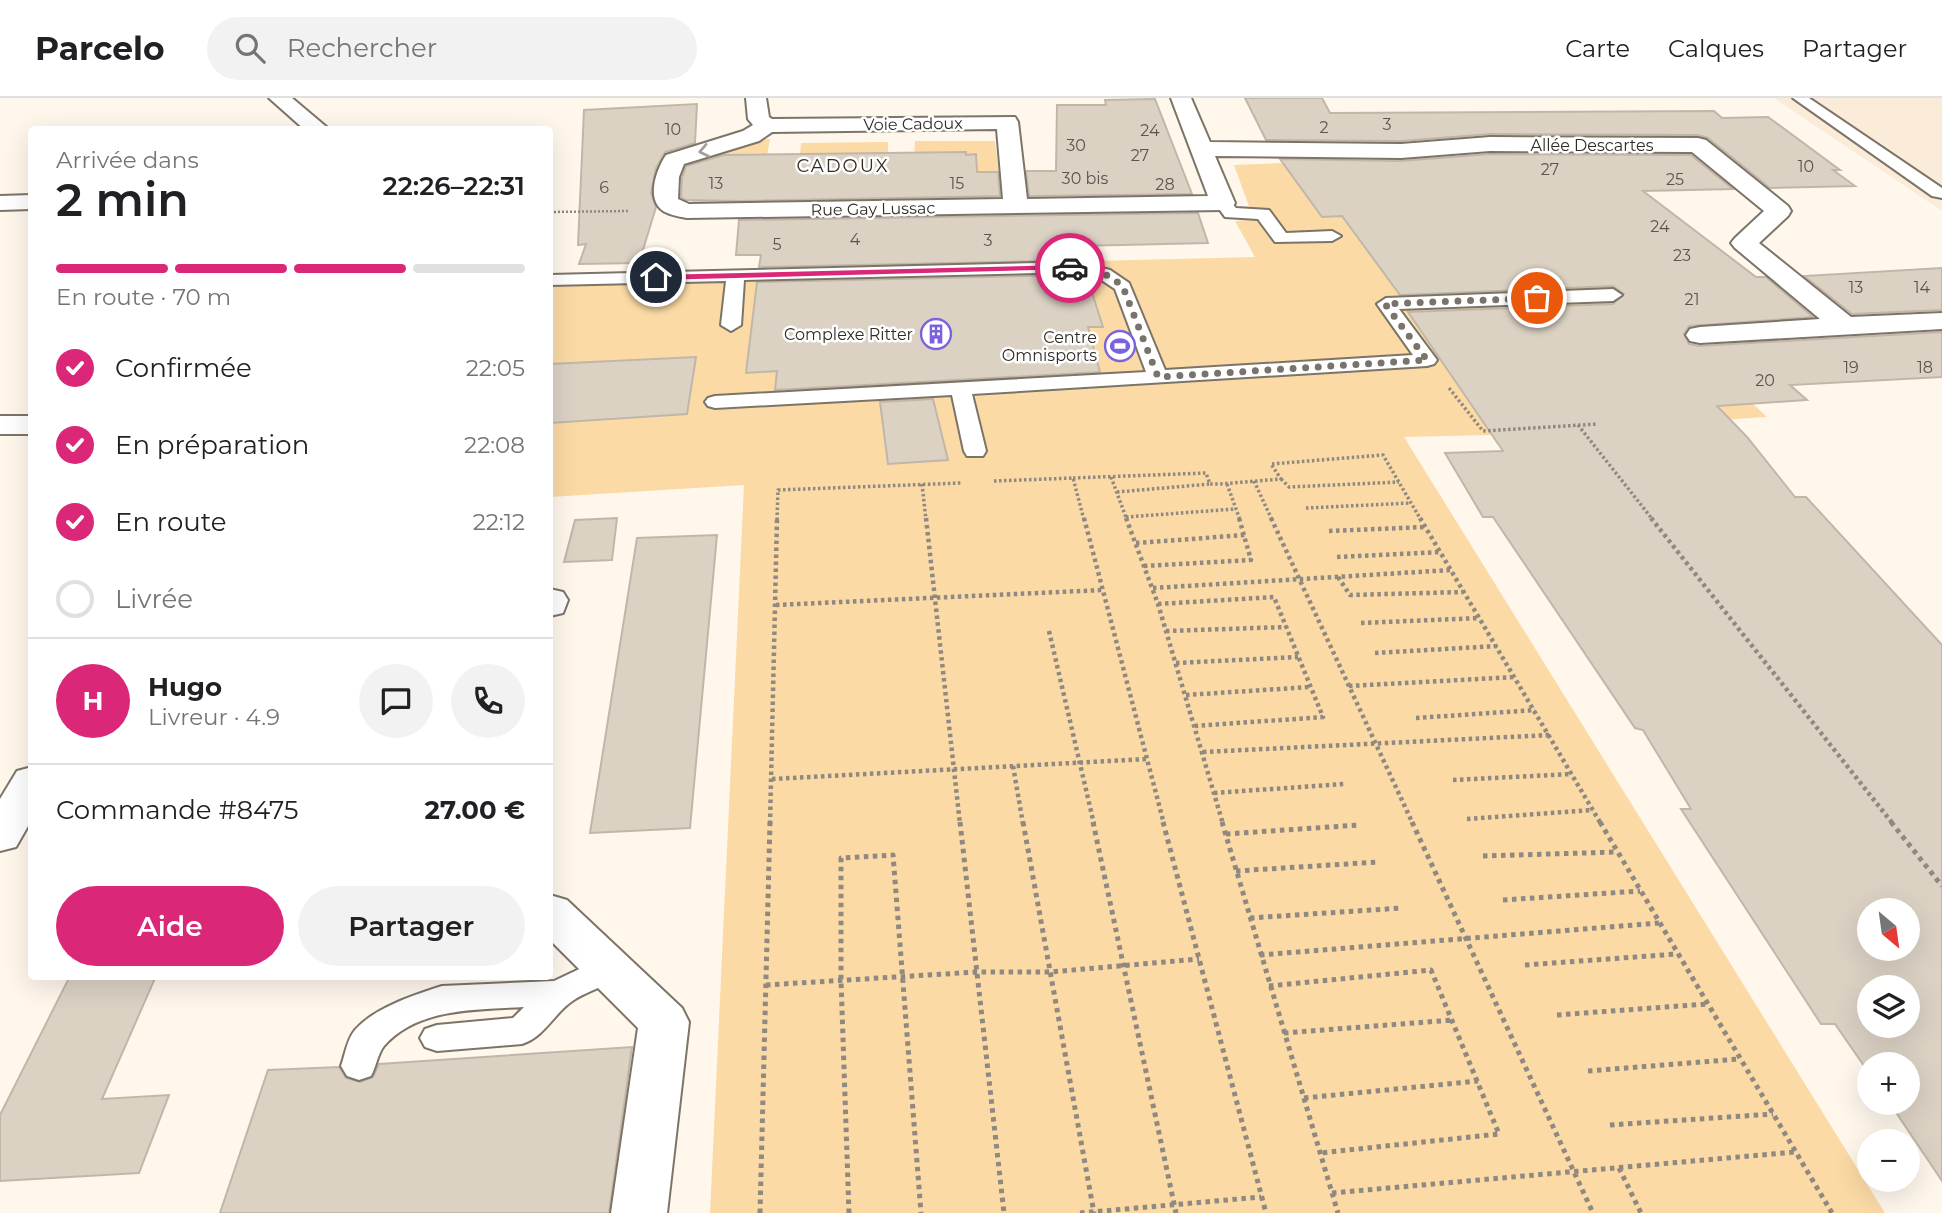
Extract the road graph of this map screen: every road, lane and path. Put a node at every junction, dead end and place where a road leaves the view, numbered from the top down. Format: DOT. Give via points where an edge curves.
graph roads {
  1 [pos="279,98"];
  2 [pos="756,98"];
  3 [pos="1181,98"];
  4 [pos="1800,98"];
  5 [pos="314,126"];
  6 [pos="767,126"];
  7 [pos="1203,149"];
  8 [pos="1941,194"];
  9 [pos="28,202"];
  10 [pos="0,203"];
  11 [pos="1223,203"];
  12 [pos="1016,206"];
  13 [pos="687,211"];
  14 [pos="553,212"];
  15 [pos="1332,236"];
  16 [pos="735,275"];
  17 [pos="553,280"];
  18 [pos="1613,295"];
  19 [pos="1942,321"];
  20 [pos="731,325"];
  21 [pos="1845,327"];
  22 [pos="1700,335"];
  23 [pos="1427,360"];
  24 [pos="1158,377"];
  25 [pos="960,387"];
  26 [pos="715,402"];
  27 [pos="1598,424"];
  28 [pos="0,425"];
  29 [pos="28,425"];
  30 [pos="1578,425"];
  31 [pos="975,451"];
  32 [pos="1111,477"];
  33 [pos="1073,478"];
  34 [pos="1282,479"];
  35 [pos="991,481"];
  36 [pos="1254,481"];
  37 [pos="963,482"];
  38 [pos="1399,482"];
  39 [pos="922,484"];
  40 [pos="1210,484"];
  41 [pos="1227,484"];
  42 [pos="1117,492"];
  43 [pos="1411,503"];
  44 [pos="1306,508"];
  45 [pos="1235,509"];
  46 [pos="1126,517"];
  47 [pos="1425,527"];
  48 [pos="1329,531"];
  49 [pos="1245,535"];
  50 [pos="1136,543"];
  51 [pos="1441,552"];
  52 [pos="1336,557"];
  53 [pos="1144,566"];
  54 [pos="1451,570"];
  55 [pos="1338,577"];
  56 [pos="1300,580"];
  57 [pos="1153,588"];
  58 [pos="1103,590"];
  59 [pos="1464,592"];
  60 [pos="934,597"];
  61 [pos="1158,604"];
  62 [pos="776,605"];
  63 [pos="1480,618"];
  64 [pos="1361,623"];
  65 [pos="1286,627"];
  66 [pos="1049,631"];
  67 [pos="1166,631"];
  68 [pos="1497,646"];
  69 [pos="1375,653"];
  70 [pos="1297,657"];
  71 [pos="1176,663"];
  72 [pos="1515,677"];
  73 [pos="1349,686"];
  74 [pos="1310,687"];
  75 [pos="1186,695"];
  76 [pos="1535,710"];
  77 [pos="1416,718"];
  78 [pos="1195,726"];
  79 [pos="1550,736"];
  80 [pos="1376,743"];
  81 [pos="1203,752"];
  82 [pos="1147,759"];
  83 [pos="1081,763"];
  84 [pos="1013,766"];
  85 [pos="954,769"];
  86 [pos="1572,774"];
  87 [pos="772,779"];
  88 [pos="1454,780"];
  89 [pos="1344,784"];
  90 [pos="28,788"];
  91 [pos="1214,793"];
  92 [pos="1593,810"];
  93 [pos="1467,819"];
  94 [pos="1360,825"];
  95 [pos="1226,834"];
  96 [pos="0,836"];
  97 [pos="1617,852"];
  98 [pos="1483,856"];
  99 [pos="1378,862"];
  100 [pos="1236,871"];
  101 [pos="1942,886"];
  102 [pos="1640,891"];
  103 [pos="1503,900"];
  104 [pos="1402,908"];
  105 [pos="553,915"];
  106 [pos="1250,918"];
  107 [pos="1659,923"];
  108 [pos="1465,939"];
  109 [pos="1677,954"];
  110 [pos="1260,955"];
  111 [pos="1199,960"];
  112 [pos="1124,964"];
  113 [pos="1525,965"];
  114 [pos="609,967"];
  115 [pos="976,972"];
  116 [pos="1050,972"];
  117 [pos="903,976"];
  118 [pos="841,980"];
  119 [pos="766,985"];
  120 [pos="1269,986"];
  121 [pos="559,993"];
  122 [pos="1707,1004"];
  123 [pos="1557,1015"];
  124 [pos="1453,1020"];
  125 [pos="1284,1033"];
  126 [pos="438,1038"];
  127 [pos="1739,1059"];
  128 [pos="359,1066"];
  129 [pos="1588,1071"];
  130 [pos="1478,1081"];
  131 [pos="1304,1098"];
  132 [pos="1773,1114"];
  133 [pos="1610,1125"];
  134 [pos="1795,1152"];
  135 [pos="1320,1153"];
  136 [pos="1619,1168"];
  137 [pos="1574,1172"];
  138 [pos="1332,1193"];
  139 [pos="1261,1197"];
  140 [pos="1175,1205"];
  141 [pos="1094,1212"];
  142 [pos="639,1213"];
  143 [pos="760,1213"];
  144 [pos="849,1213"];
  145 [pos="921,1213"];
  146 [pos="1003,1213"];
  147 [pos="1080,1213"];
  148 [pos="1176,1213"];
  149 [pos="1266,1213"];
  150 [pos="1338,1213"];
  151 [pos="1592,1213"];
  152 [pos="1641,1213"];
  153 [pos="1832,1213"];
  1 -- 5 [label="street"];
  2 -- 6 [label="street" via="759,119"];
  3 -- 7 [label="street"];
  4 -- 8 [label="lane"];
  6 -- 12 [label="street, Voie Cadoux" via="1007,122"];
  6 -- 13 [label="street, one-way" via="751,136 674,160 666,199 671,206"];
  7 -- 11 [label="street"];
  7 -- 21 [label="street, Allée Descartes" via="1401,151 1490,144 1698,145 1779,211 1744,243"];
  9 -- 10 [label="street"];
  11 -- 12 [label="street, Rue Gay Lussac"];
  11 -- 15 [label="lane" via="1231,213 1263,214 1282,238"];
  12 -- 13 [label="street, Rue Gay Lussac"];
  13 -- 14 [label="path"];
  16 -- 17 [label="lane"];
  16 -- 20 [label="lane"];
  16 -- 24 [label="lane" via="1090,269 1123,287"];
  18 -- 23 [label="lane" via="1385,304"];
  19 -- 21 [label="street"];
  21 -- 22 [label="street"];
  23 -- 24 [label="lane"];
  23 -- 30 [label="path" via="1483,431"];
  24 -- 25 [label="lane"];
  25 -- 26 [label="lane"];
  25 -- 31 [label="lane"];
  27 -- 30 [label="path"];
  28 -- 29 [label="street"];
  30 -- 101 [label="path"];
  32 -- 33 [label="path"];
  32 -- 40 [label="path" via="1206,473"];
  32 -- 42 [label="path"];
  33 -- 35 [label="path"];
  33 -- 58 [label="path"];
  34 -- 36 [label="path"];
  34 -- 38 [label="path" via="1289,487"];
  34 -- 38 [label="path" via="1271,464 1383,455"];
  36 -- 40 [label="path"];
  36 -- 56 [label="path"];
  37 -- 39 [label="path"];
  38 -- 43 [label="path"];
  39 -- 60 [label="path"];
  39 -- 62 [label="path" via="778,490"];
  40 -- 42 [label="path"];
  41 -- 45 [label="path"];
  42 -- 46 [label="path"];
  43 -- 44 [label="path"];
  43 -- 47 [label="path"];
  45 -- 46 [label="path"];
  45 -- 49 [label="path"];
  46 -- 50 [label="path"];
  47 -- 48 [label="path"];
  47 -- 51 [label="path"];
  49 -- 50 [label="path"];
  49 -- 53 [label="path" via="1251,560"];
  50 -- 53 [label="path"];
  51 -- 52 [label="path"];
  51 -- 54 [label="path"];
  53 -- 57 [label="path"];
  54 -- 55 [label="path"];
  54 -- 59 [label="path"];
  55 -- 56 [label="path"];
  55 -- 59 [label="path" via="1350,595"];
  56 -- 57 [label="path"];
  56 -- 73 [label="path"];
  57 -- 61 [label="path"];
  58 -- 60 [label="path"];
  58 -- 82 [label="path"];
  59 -- 63 [label="path"];
  60 -- 62 [label="path"];
  60 -- 85 [label="path"];
  61 -- 65 [label="path" via="1274,597"];
  61 -- 67 [label="path"];
  62 -- 87 [label="path"];
  63 -- 64 [label="path"];
  63 -- 68 [label="path"];
  65 -- 67 [label="path"];
  65 -- 70 [label="path"];
  66 -- 83 [label="path"];
  67 -- 71 [label="path"];
  68 -- 69 [label="path"];
  68 -- 72 [label="path"];
  70 -- 71 [label="path"];
  70 -- 74 [label="path"];
  71 -- 75 [label="path"];
  72 -- 73 [label="path"];
  72 -- 76 [label="path"];
  73 -- 80 [label="path"];
  74 -- 75 [label="path"];
  74 -- 78 [label="path" via="1323,717"];
  75 -- 78 [label="path"];
  76 -- 77 [label="path"];
  76 -- 79 [label="path"];
  78 -- 81 [label="path"];
  79 -- 80 [label="path"];
  79 -- 86 [label="path"];
  80 -- 81 [label="path"];
  80 -- 108 [label="path"];
  81 -- 91 [label="path"];
  82 -- 83 [label="path"];
  82 -- 111 [label="path"];
  83 -- 84 [label="path"];
  83 -- 112 [label="path"];
  84 -- 85 [label="path"];
  84 -- 116 [label="path"];
  85 -- 87 [label="path"];
  85 -- 115 [label="path"];
  86 -- 88 [label="path"];
  86 -- 92 [label="path"];
  87 -- 119 [label="path"];
  89 -- 91 [label="path"];
  90 -- 96 [label="street"];
  91 -- 95 [label="path"];
  92 -- 93 [label="path"];
  92 -- 97 [label="path"];
  94 -- 95 [label="path"];
  95 -- 100 [label="path"];
  97 -- 98 [label="path"];
  97 -- 102 [label="path"];
  99 -- 100 [label="path"];
  100 -- 106 [label="path"];
  102 -- 103 [label="path"];
  102 -- 107 [label="path"];
  104 -- 106 [label="path"];
  105 -- 114 [label="street"];
  106 -- 110 [label="path"];
  107 -- 108 [label="path"];
  107 -- 109 [label="path"];
  108 -- 110 [label="path"];
  108 -- 137 [label="path"];
  109 -- 113 [label="path"];
  109 -- 122 [label="path"];
  110 -- 120 [label="path"];
  111 -- 112 [label="path"];
  111 -- 139 [label="path"];
  112 -- 116 [label="path"];
  112 -- 140 [label="path"];
  114 -- 121 [label="lane"];
  114 -- 142 [label="street" via="664,1022"];
  115 -- 116 [label="path"];
  115 -- 117 [label="path"];
  115 -- 146 [label="path"];
  116 -- 141 [label="path"];
  117 -- 118 [label="path"];
  117 -- 118 [label="path" via="893,855 841,858"];
  117 -- 145 [label="path"];
  118 -- 119 [label="path"];
  118 -- 144 [label="path"];
  119 -- 143 [label="path"];
  120 -- 124 [label="path" via="1432,970"];
  120 -- 125 [label="path"];
  121 -- 126 [label="lane" via="522,1031"];
  121 -- 128 [label="lane" via="442,999 390,1022 367,1040"];
  122 -- 123 [label="path"];
  122 -- 127 [label="path"];
  124 -- 125 [label="path"];
  124 -- 130 [label="path"];
  125 -- 131 [label="path"];
  127 -- 129 [label="path"];
  127 -- 132 [label="path"];
  130 -- 131 [label="path"];
  130 -- 135 [label="path" via="1499,1134"];
  131 -- 135 [label="path"];
  132 -- 133 [label="path"];
  132 -- 134 [label="path"];
  134 -- 136 [label="path"];
  134 -- 153 [label="path"];
  135 -- 138 [label="path"];
  136 -- 137 [label="path"];
  136 -- 152 [label="path"];
  137 -- 138 [label="path"];
  137 -- 151 [label="path"];
  138 -- 150 [label="path"];
  139 -- 140 [label="path"];
  139 -- 149 [label="path"];
  140 -- 141 [label="path"];
  140 -- 148 [label="path"];
  141 -- 147 [label="path"];
}
